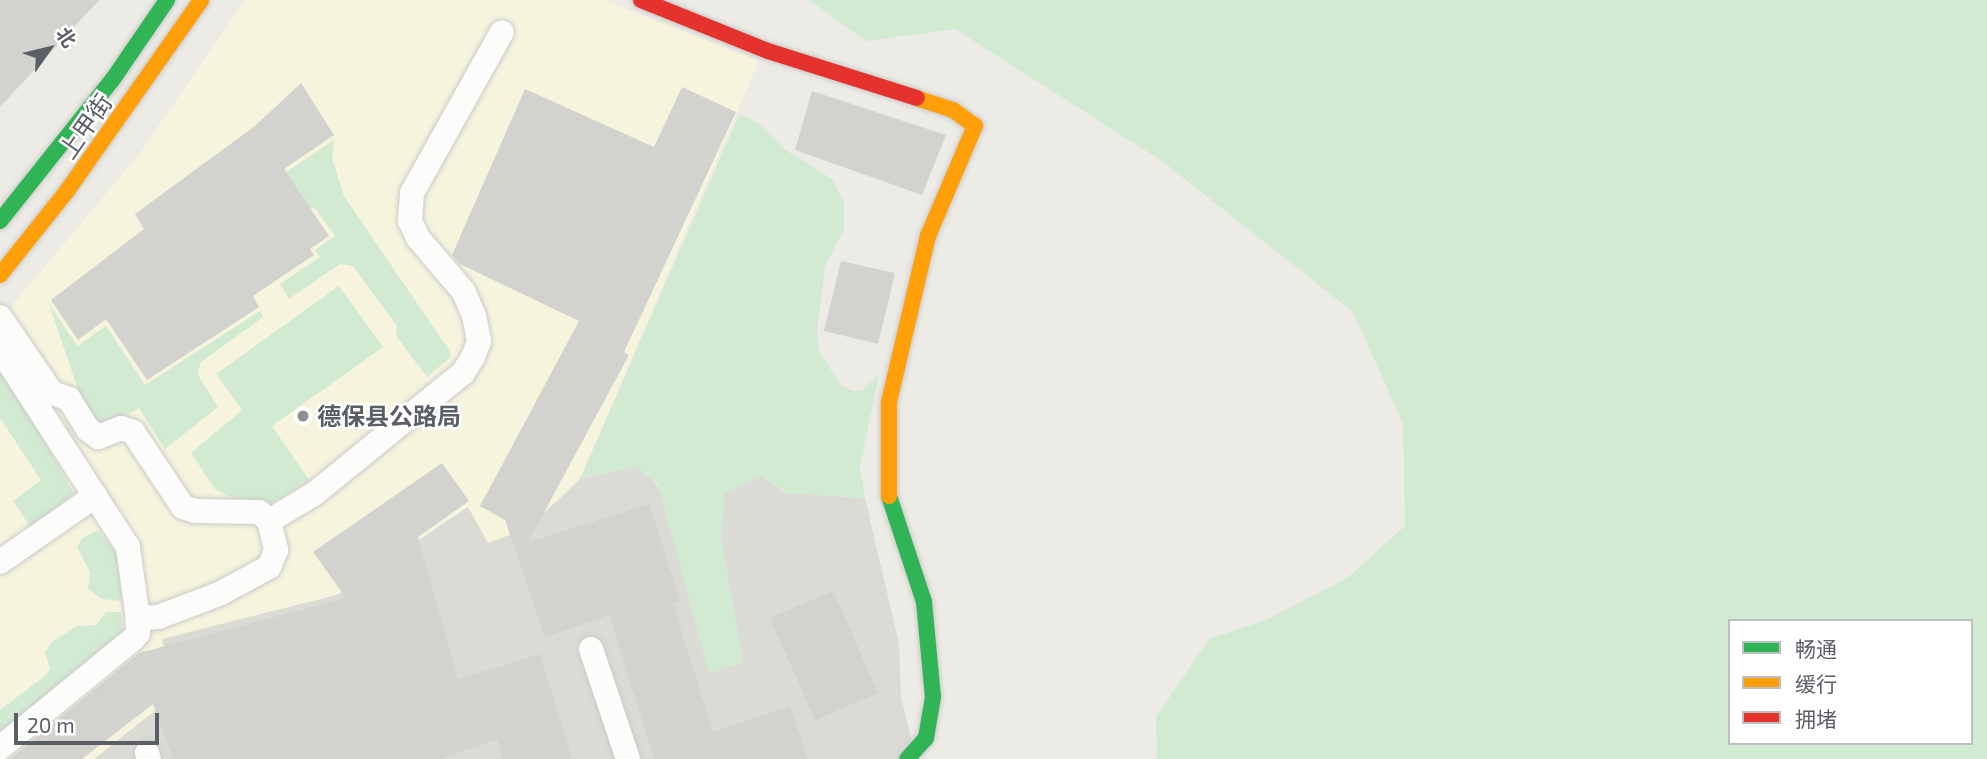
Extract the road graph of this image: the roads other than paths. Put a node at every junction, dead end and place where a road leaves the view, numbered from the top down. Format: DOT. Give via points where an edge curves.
graph roads {
  1 [pos="167,0"];
  2 [pos="201,0"];
  3 [pos="640,0"];
  4 [pos="502,32"];
  5 [pos="0,221"];
  6 [pos="0,275"];
  7 [pos="0,317"];
  8 [pos="0,349"];
  9 [pos="95,496"];
  10 [pos="269,521"];
  11 [pos="0,562"];
  12 [pos="137,612"];
  13 [pos="591,649"];
  14 [pos="0,748"];
  15 [pos="628,759"];
  16 [pos="907,759"];
  1 -- 5 [label="street, 上甲街" via="113,79"];
  2 -- 6 [label="street, 上甲街" via="67,191"];
  3 -- 16 [label="street" via="768,51 953,110 975,126 928,236 889,402 888,493 924,602 933,696 926,738"];
  4 -- 10 [label="lane" via="412,193 410,220 418,238 464,292 474,316 479,341 473,357 463,373 334,477"];
  7 -- 10 [label="lane" via="52,393 69,399 88,429 98,437 121,428 133,432 183,507 195,512 259,512"];
  8 -- 9 [label="lane"];
  9 -- 11 [label="lane"];
  9 -- 12 [label="lane" via="128,547"];
  10 -- 12 [label="lane" via="276,550 269,567 219,594 158,617 146,618"];
  12 -- 14 [label="lane" via="138,633 133,639"];
  13 -- 15 [label="lane"];
}
